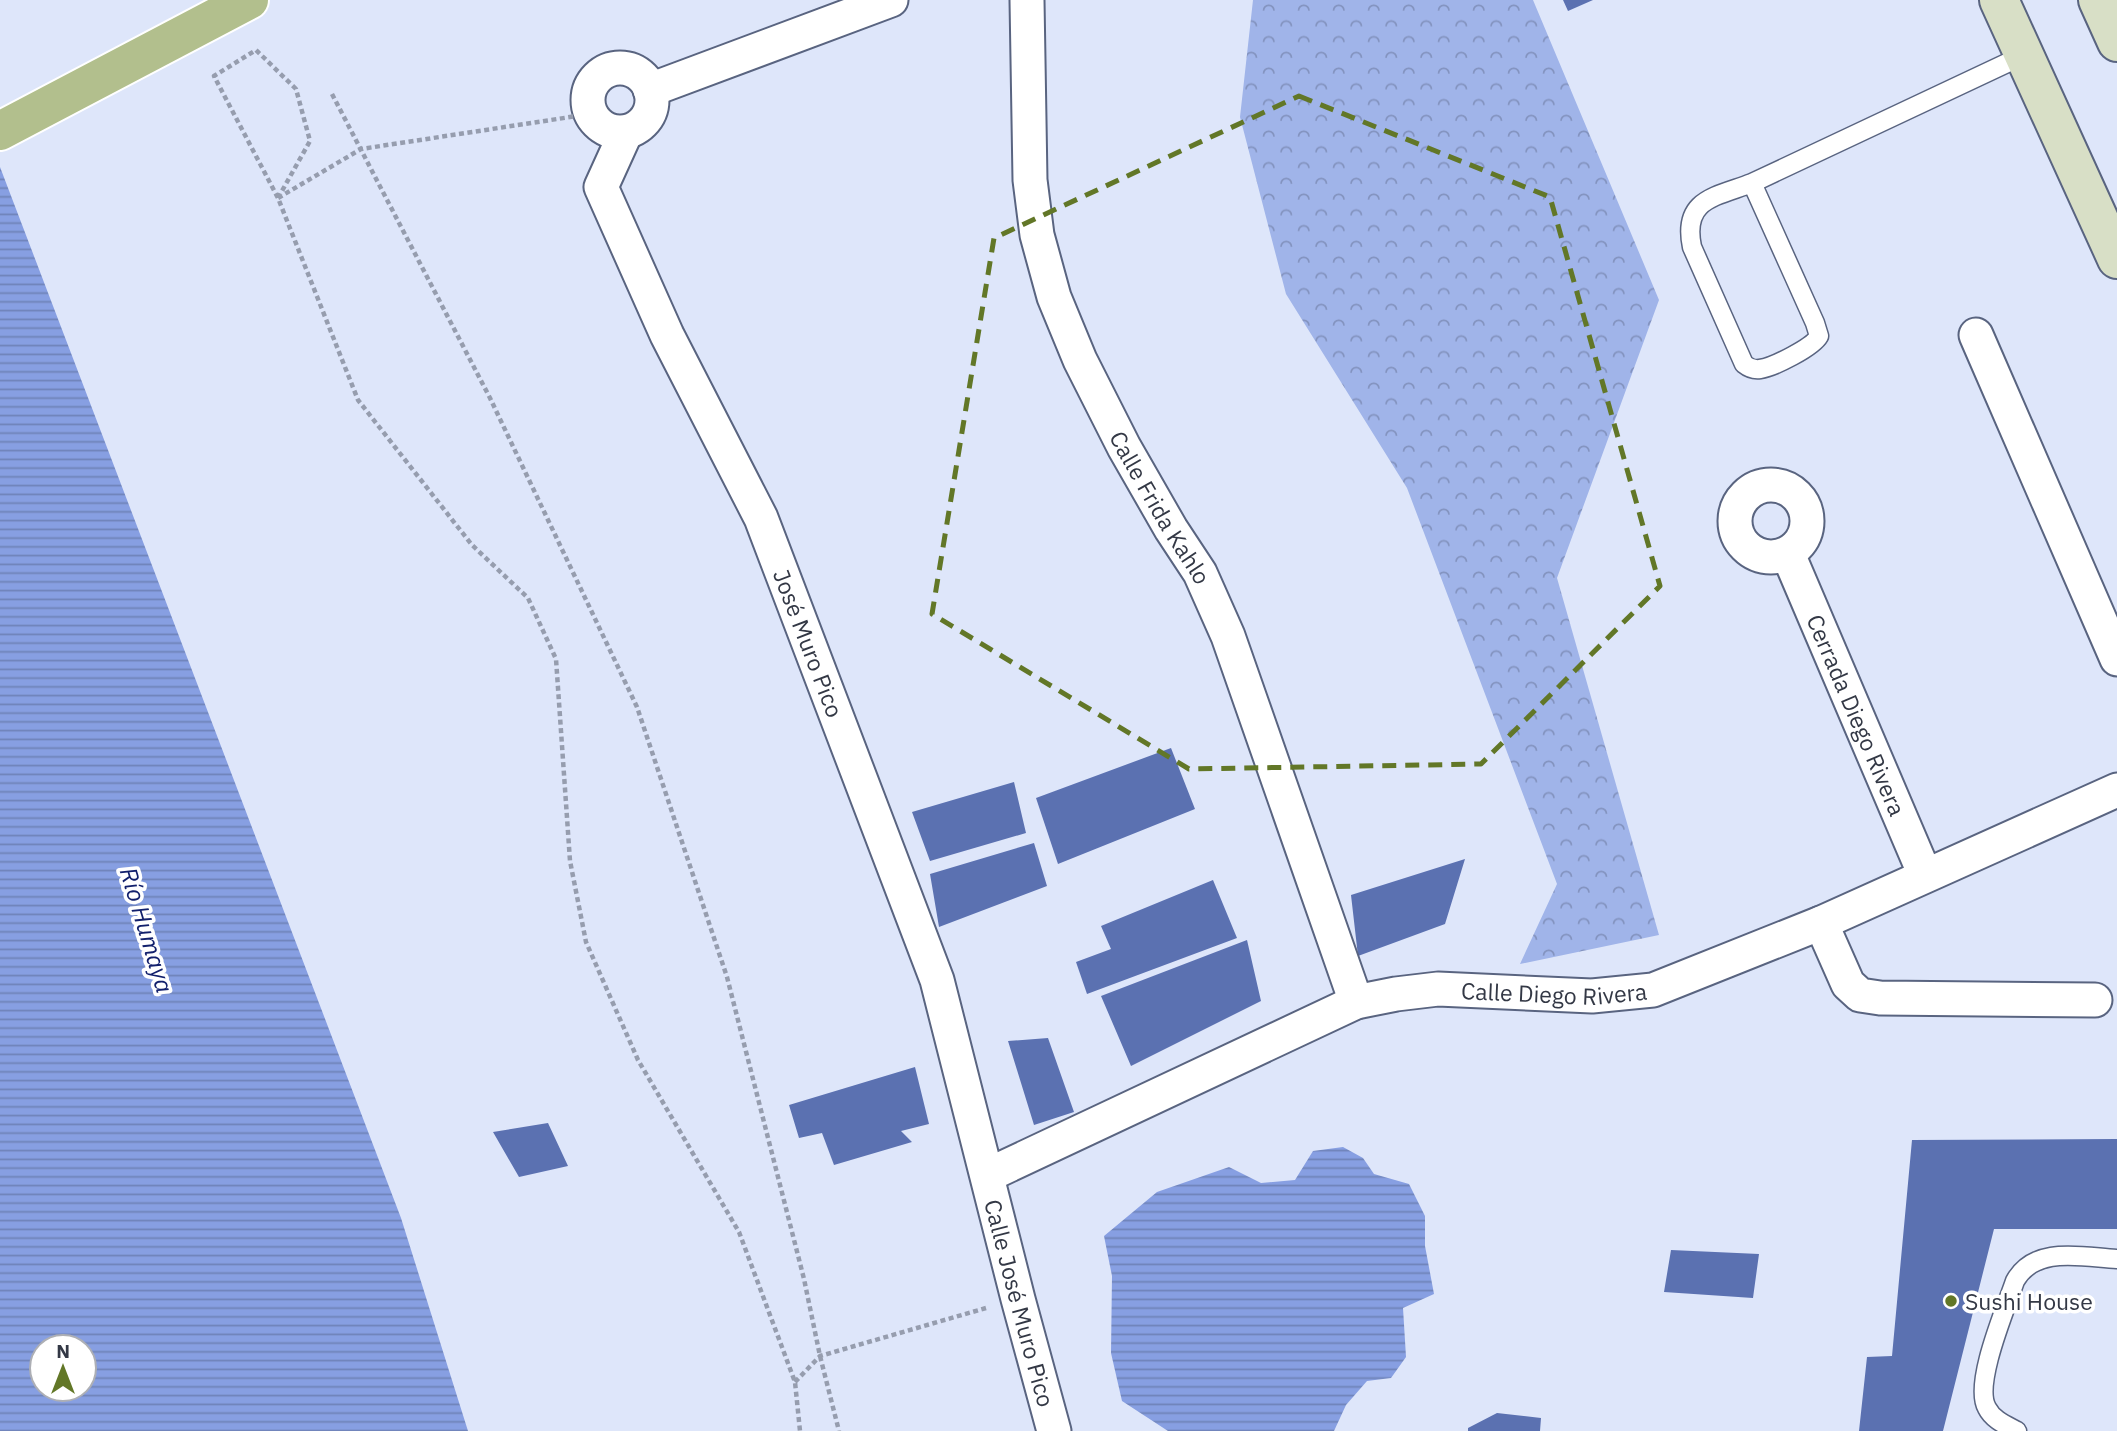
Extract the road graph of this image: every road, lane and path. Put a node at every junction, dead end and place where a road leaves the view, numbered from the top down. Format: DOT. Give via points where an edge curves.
graph roads {
  1 [pos="226,0"];
  2 [pos="249,0"];
  3 [pos="891,0"];
  4 [pos="1027,0"];
  5 [pos="1999,0"];
  6 [pos="2098,0"];
  7 [pos="2117,41"];
  8 [pos="2024,55"];
  9 [pos="650,90"];
  10 [pos="331,94"];
  11 [pos="0,110"];
  12 [pos="590,114"];
  13 [pos="0,131"];
  14 [pos="626,132"];
  15 [pos="360,149"];
  16 [pos="1752,183"];
  17 [pos="278,198"];
  18 [pos="2117,259"];
  19 [pos="1976,335"];
  20 [pos="1788,554"];
  21 [pos="2117,659"];
  22 [pos="2117,790"];
  23 [pos="1925,875"];
  24 [pos="1821,923"];
  25 [pos="2095,1000"];
  26 [pos="1356,1002"];
  27 [pos="988,1175"];
  28 [pos="2117,1259"];
  29 [pos="1018,1299"];
  30 [pos="820,1356"];
  31 [pos="795,1382"];
  32 [pos="800,1431"];
  33 [pos="839,1431"];
  34 [pos="1054,1431"];
  35 [pos="2017,1431"];
  1 -- 11 [label="main road"];
  2 -- 13 [label="main road"];
  3 -- 9 [label="street"];
  4 -- 26 [label="street, Calle Frida Kahlo" via="1030,180 1037,235 1054,296 1124,447 1200,573 1228,636"];
  5 -- 8 [label="main road"];
  6 -- 7 [label="main road"];
  8 -- 16 [label="lane"];
  8 -- 18 [label="main road"];
  9 -- 12 [label="street" via="637,73 607,70 588,92"];
  9 -- 14 [label="street" via="649,113"];
  10 -- 15 [label="path"];
  12 -- 14 [label="street" via="606,130"];
  12 -- 15 [label="path"];
  14 -- 27 [label="street, José Muro Pico" via="601,187 667,335 765,530 937,981"];
  15 -- 17 [label="path"];
  15 -- 30 [label="path" via="490,398 637,707 727,977"];
  16 -- 16 [label="lane" via="1819,336 1812,344 1759,369 1744,364 1689,234 1697,208"];
  17 -- 17 [label="path" via="214,76 256,50 296,89 310,141"];
  17 -- 31 [label="path" via="358,400 472,545 528,598 556,659 570,861 586,942 638,1060 739,1232"];
  19 -- 21 [label="street"];
  20 -- 23 [label="street, Cerrada Diego Rivera"];
  22 -- 23 [label="street, Calle Diego Rivera"];
  23 -- 24 [label="street, Calle Diego Rivera"];
  24 -- 25 [label="street" via="1848,984 1860,995"];
  24 -- 26 [label="street, Calle Diego Rivera" via="1653,990 1592,996 1437,989"];
  26 -- 27 [label="street, Calle Diego Rivera"];
  27 -- 29 [label="street, Calle José Muro Pico"];
  28 -- 35 [label="lane" via="2050,1256 2021,1270 1983,1390 1992,1417"];
  29 -- 30 [label="path"];
  29 -- 34 [label="street, Calle José Muro Pico"];
  30 -- 31 [label="path"];
  30 -- 33 [label="path"];
  31 -- 32 [label="path"];
}
